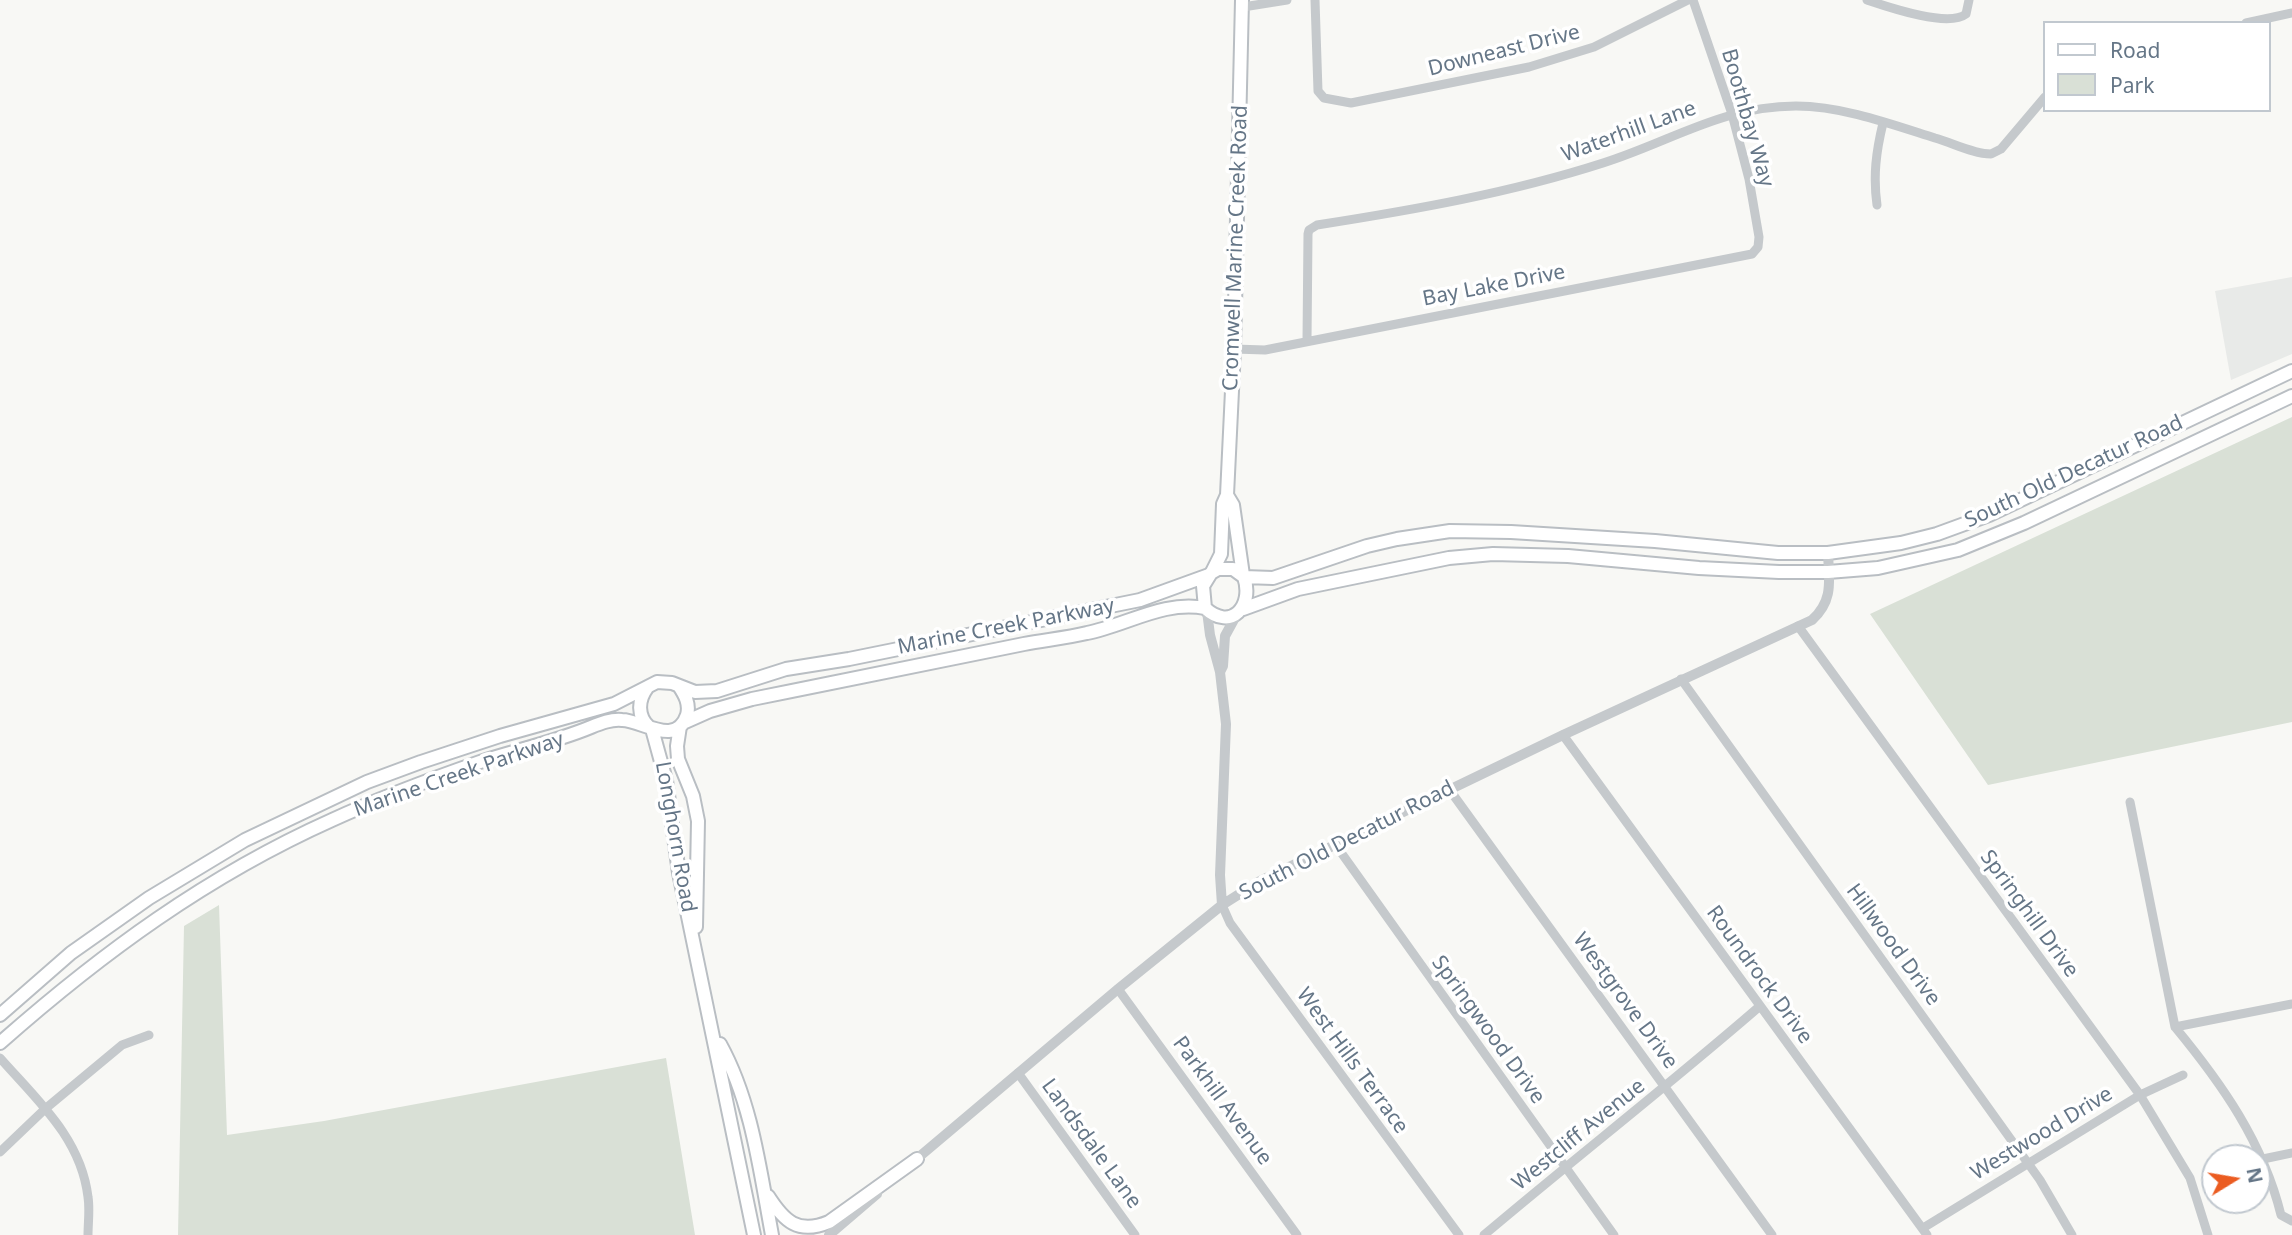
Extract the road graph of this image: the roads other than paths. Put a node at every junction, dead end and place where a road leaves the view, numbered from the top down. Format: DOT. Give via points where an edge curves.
graph roads {
  1 [pos="1287,0"];
  2 [pos="1315,0"];
  3 [pos="1691,0"];
  4 [pos="1867,0"];
  5 [pos="1969,0"];
  6 [pos="1242,4"];
  7 [pos="2292,13"];
  8 [pos="2255,21"];
  9 [pos="2044,98"];
  10 [pos="1732,114"];
  11 [pos="1883,123"];
  12 [pos="1877,205"];
  13 [pos="1758,247"];
  14 [pos="1307,340"];
  15 [pos="1234,349"];
  16 [pos="2292,370"];
  17 [pos="2292,396"];
  18 [pos="2119,452"];
  19 [pos="2130,474"];
  20 [pos="1227,495"];
  21 [pos="1511,532"];
  22 [pos="1509,553"];
  23 [pos="1828,553"];
  24 [pos="1828,572"];
  25 [pos="1211,574"];
  26 [pos="1244,576"];
  27 [pos="1206,610"];
  28 [pos="1240,611"];
  29 [pos="1798,626"];
  30 [pos="1220,672"];
  31 [pos="1681,679"];
  32 [pos="679,686"];
  33 [pos="648,688"];
  34 [pos="681,724"];
  35 [pos="651,728"];
  36 [pos="1563,735"];
  37 [pos="1449,789"];
  38 [pos="2130,802"];
  39 [pos="1335,844"];
  40 [pos="1222,905"];
  41 [pos="696,945"];
  42 [pos="1118,989"];
  43 [pos="2292,1004"];
  44 [pos="1760,1006"];
  45 [pos="0,1015"];
  46 [pos="2175,1027"];
  47 [pos="713,1032"];
  48 [pos="149,1035"];
  49 [pos="0,1043"];
  50 [pos="0,1058"];
  51 [pos="1018,1073"];
  52 [pos="2183,1075"];
  53 [pos="1666,1087"];
  54 [pos="2140,1095"];
  55 [pos="45,1109"];
  56 [pos="2255,1144"];
  57 [pos="0,1152"];
  58 [pos="2292,1153"];
  59 [pos="2271,1157"];
  60 [pos="917,1159"];
  61 [pos="2028,1163"];
  62 [pos="1565,1167"];
  63 [pos="2271,1177"];
  64 [pos="763,1190"];
  65 [pos="2292,1221"];
  66 [pos="1925,1232"];
  67 [pos="88,1235"];
  68 [pos="754,1235"];
  69 [pos="772,1235"];
  70 [pos="829,1235"];
  71 [pos="1135,1235"];
  72 [pos="1297,1235"];
  73 [pos="1459,1235"];
  74 [pos="1484,1235"];
  75 [pos="1614,1235"];
  76 [pos="1772,1235"];
  77 [pos="2072,1235"];
  78 [pos="2208,1235"];
  1 -- 6 [label="street"];
  2 -- 3 [label="street, Downeast Drive" via="1320,95 1351,103 1529,67 1594,47"];
  3 -- 10 [label="street, Boothbay Way"];
  4 -- 5 [label="street" via="1948,19 1966,14"];
  6 -- 15 [label="main road, Cromwell Marine Creek Road"];
  7 -- 8 [label="street"];
  9 -- 11 [label="street, Waterhill Lane" via="2001,149 1992,153"];
  10 -- 11 [label="street, Waterhill Lane" via="1797,106 1846,112"];
  10 -- 13 [label="street, Boothbay Way" via="1749,179"];
  10 -- 14 [label="street, Waterhill Lane" via="1546,180 1313,227 1308,234"];
  11 -- 12 [label="street" via="1875,161"];
  13 -- 14 [label="street, Bay Lake Drive" via="1745,256"];
  14 -- 15 [label="street, Bay Lake Drive" via="1265,350"];
  15 -- 20 [label="main road, Cromwell Marine Creek Road"];
  16 -- 18 [label="main road, South Old Decatur Road"];
  17 -- 19 [label="main road, South Old Decatur Road"];
  18 -- 19 [label="main road"];
  18 -- 23 [label="main road, South Old Decatur Road" via="2000,510 1937,534"];
  19 -- 24 [label="main road, South Old Decatur Road" via="1958,550 1878,569"];
  20 -- 25 [label="main road, Cromwell Marine Creek Road" via="1221,554"];
  20 -- 26 [label="main road, Cromwell Marine Creek Road" via="1233,505"];
  21 -- 22 [label="main road"];
  21 -- 23 [label="main road, South Old Decatur Road"];
  21 -- 26 [label="main road, South Old Decatur Road" via="1450,531 1397,539 1285,576"];
  22 -- 24 [label="main road, South Old Decatur Road" via="1699,568"];
  22 -- 28 [label="main road, South Old Decatur Road" via="1381,571 1298,589"];
  23 -- 24 [label="street"];
  24 -- 29 [label="street, South Old Decatur Road" via="1826,605 1812,620"];
  25 -- 26 [label="main road" via="1228,568"];
  25 -- 27 [label="main road" via="1202,593"];
  25 -- 32 [label="main road, Marine Creek Parkway" via="1140,600 786,669 729,689 706,693"];
  26 -- 28 [label="main road" via="1248,591"];
  27 -- 28 [label="main road" via="1219,616"];
  27 -- 30 [label="street"];
  27 -- 34 [label="main road, Marine Creek Parkway" via="1167,607 1088,633 752,699"];
  28 -- 30 [label="street" via="1225,636"];
  29 -- 31 [label="street, South Old Decatur Road"];
  29 -- 54 [label="street, Springhill Drive"];
  30 -- 40 [label="street" via="1226,724"];
  31 -- 36 [label="street, South Old Decatur Road"];
  31 -- 61 [label="street, Hillwood Drive"];
  32 -- 33 [label="main road" via="664,681"];
  32 -- 34 [label="main road" via="688,704"];
  33 -- 35 [label="main road" via="640,709"];
  33 -- 45 [label="main road, Marine Creek Parkway" via="614,704 463,747 367,782 245,841 114,922"];
  34 -- 35 [label="main road" via="668,732"];
  34 -- 41 [label="main road, Longhorn Road" via="678,759 698,821"];
  35 -- 41 [label="main road, Longhorn Road" via="666,780 679,873"];
  35 -- 49 [label="main road, Marine Creek Parkway" via="630,720 611,720 482,762 332,820 241,866 113,948"];
  36 -- 37 [label="street, South Old Decatur Road"];
  36 -- 44 [label="street, Roundrock Drive"];
  37 -- 39 [label="street, South Old Decatur Road"];
  37 -- 53 [label="street, Westgrove Drive"];
  38 -- 46 [label="street"];
  39 -- 40 [label="street, South Old Decatur Road"];
  39 -- 62 [label="street, Springwood Drive"];
  40 -- 42 [label="street, South Old Decatur Road"];
  40 -- 73 [label="street, West Hills Terrace" via="1277,989"];
  41 -- 47 [label="main road, Longhorn Road"];
  42 -- 51 [label="street, South Old Decatur Road"];
  42 -- 72 [label="street, Parkhill Avenue"];
  43 -- 46 [label="street"];
  44 -- 53 [label="street, Westcliff Avenue"];
  44 -- 66 [label="street, Roundrock Drive"];
  46 -- 56 [label="street" via="2231,1100"];
  47 -- 64 [label="main road, Longhorn Road" via="730,1062 748,1114"];
  47 -- 68 [label="main road, Longhorn Road"];
  48 -- 55 [label="street" via="122,1045"];
  50 -- 55 [label="street"];
  51 -- 60 [label="street, South Old Decatur Road"];
  51 -- 71 [label="street, Landsdale Lane"];
  52 -- 54 [label="street, Westwood Drive"];
  53 -- 62 [label="street, Westcliff Avenue"];
  53 -- 76 [label="street, Westgrove Drive"];
  54 -- 61 [label="street, Westwood Drive"];
  54 -- 78 [label="street, Springhill Drive" via="2190,1178"];
  55 -- 57 [label="street"];
  55 -- 67 [label="street" via="71,1142 80,1163 89,1198"];
  58 -- 59 [label="street"];
  60 -- 64 [label="main road" via="819,1227 798,1227 784,1219"];
  60 -- 70 [label="street, South Old Decatur Road"];
  61 -- 66 [label="street, Westwood Drive"];
  61 -- 77 [label="street, Hillwood Drive"];
  62 -- 74 [label="street, Westcliff Avenue"];
  62 -- 75 [label="street, Springwood Drive"];
  63 -- 65 [label="street" via="2281,1215"];
  64 -- 69 [label="main road, Longhorn Road"];
}
